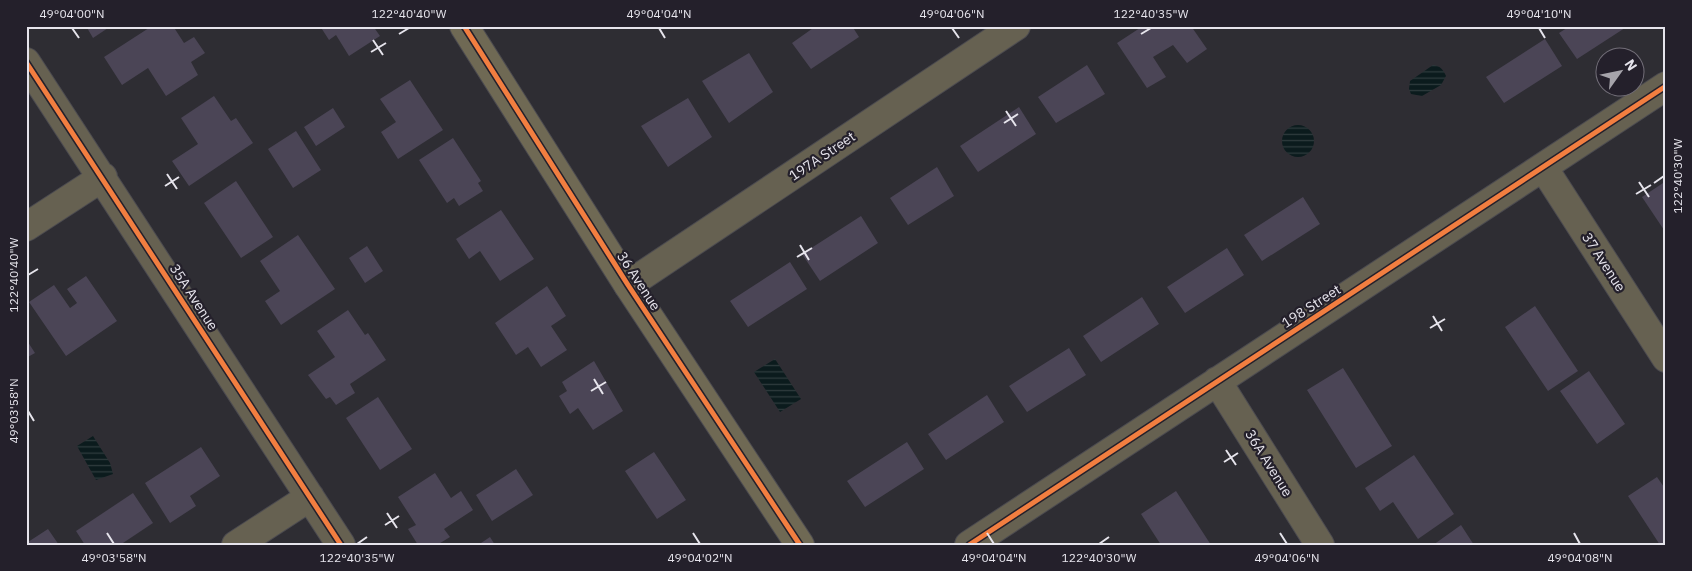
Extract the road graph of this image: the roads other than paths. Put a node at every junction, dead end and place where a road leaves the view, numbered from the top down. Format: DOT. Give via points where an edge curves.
graph roads {
  1 [pos="464,26"];
  2 [pos="1016,26"];
  3 [pos="26,62"];
  4 [pos="1666,86"];
  5 [pos="1543,167"];
  6 [pos="103,178"];
  7 [pos="26,226"];
  8 [pos="628,285"];
  9 [pos="1666,358"];
  10 [pos="1217,381"];
  11 [pos="310,497"];
  12 [pos="236,545"];
  13 [pos="340,545"];
  14 [pos="800,545"];
  15 [pos="969,545"];
  16 [pos="1320,545"];
  1 -- 8 [label="main road, 36 Avenue"];
  2 -- 8 [label="street, 197A Street"];
  3 -- 6 [label="street, 35A Avenue"];
  4 -- 5 [label="street, 198 Street"];
  5 -- 9 [label="street, 37 Avenue"];
  5 -- 10 [label="street, 198 Street"];
  6 -- 7 [label="street"];
  6 -- 11 [label="street, 35A Avenue"];
  8 -- 14 [label="main road, 36 Avenue"];
  10 -- 15 [label="street, 198 Street"];
  10 -- 16 [label="street, 36A Avenue"];
  11 -- 12 [label="street"];
  11 -- 13 [label="street, 35A Avenue"];
}
